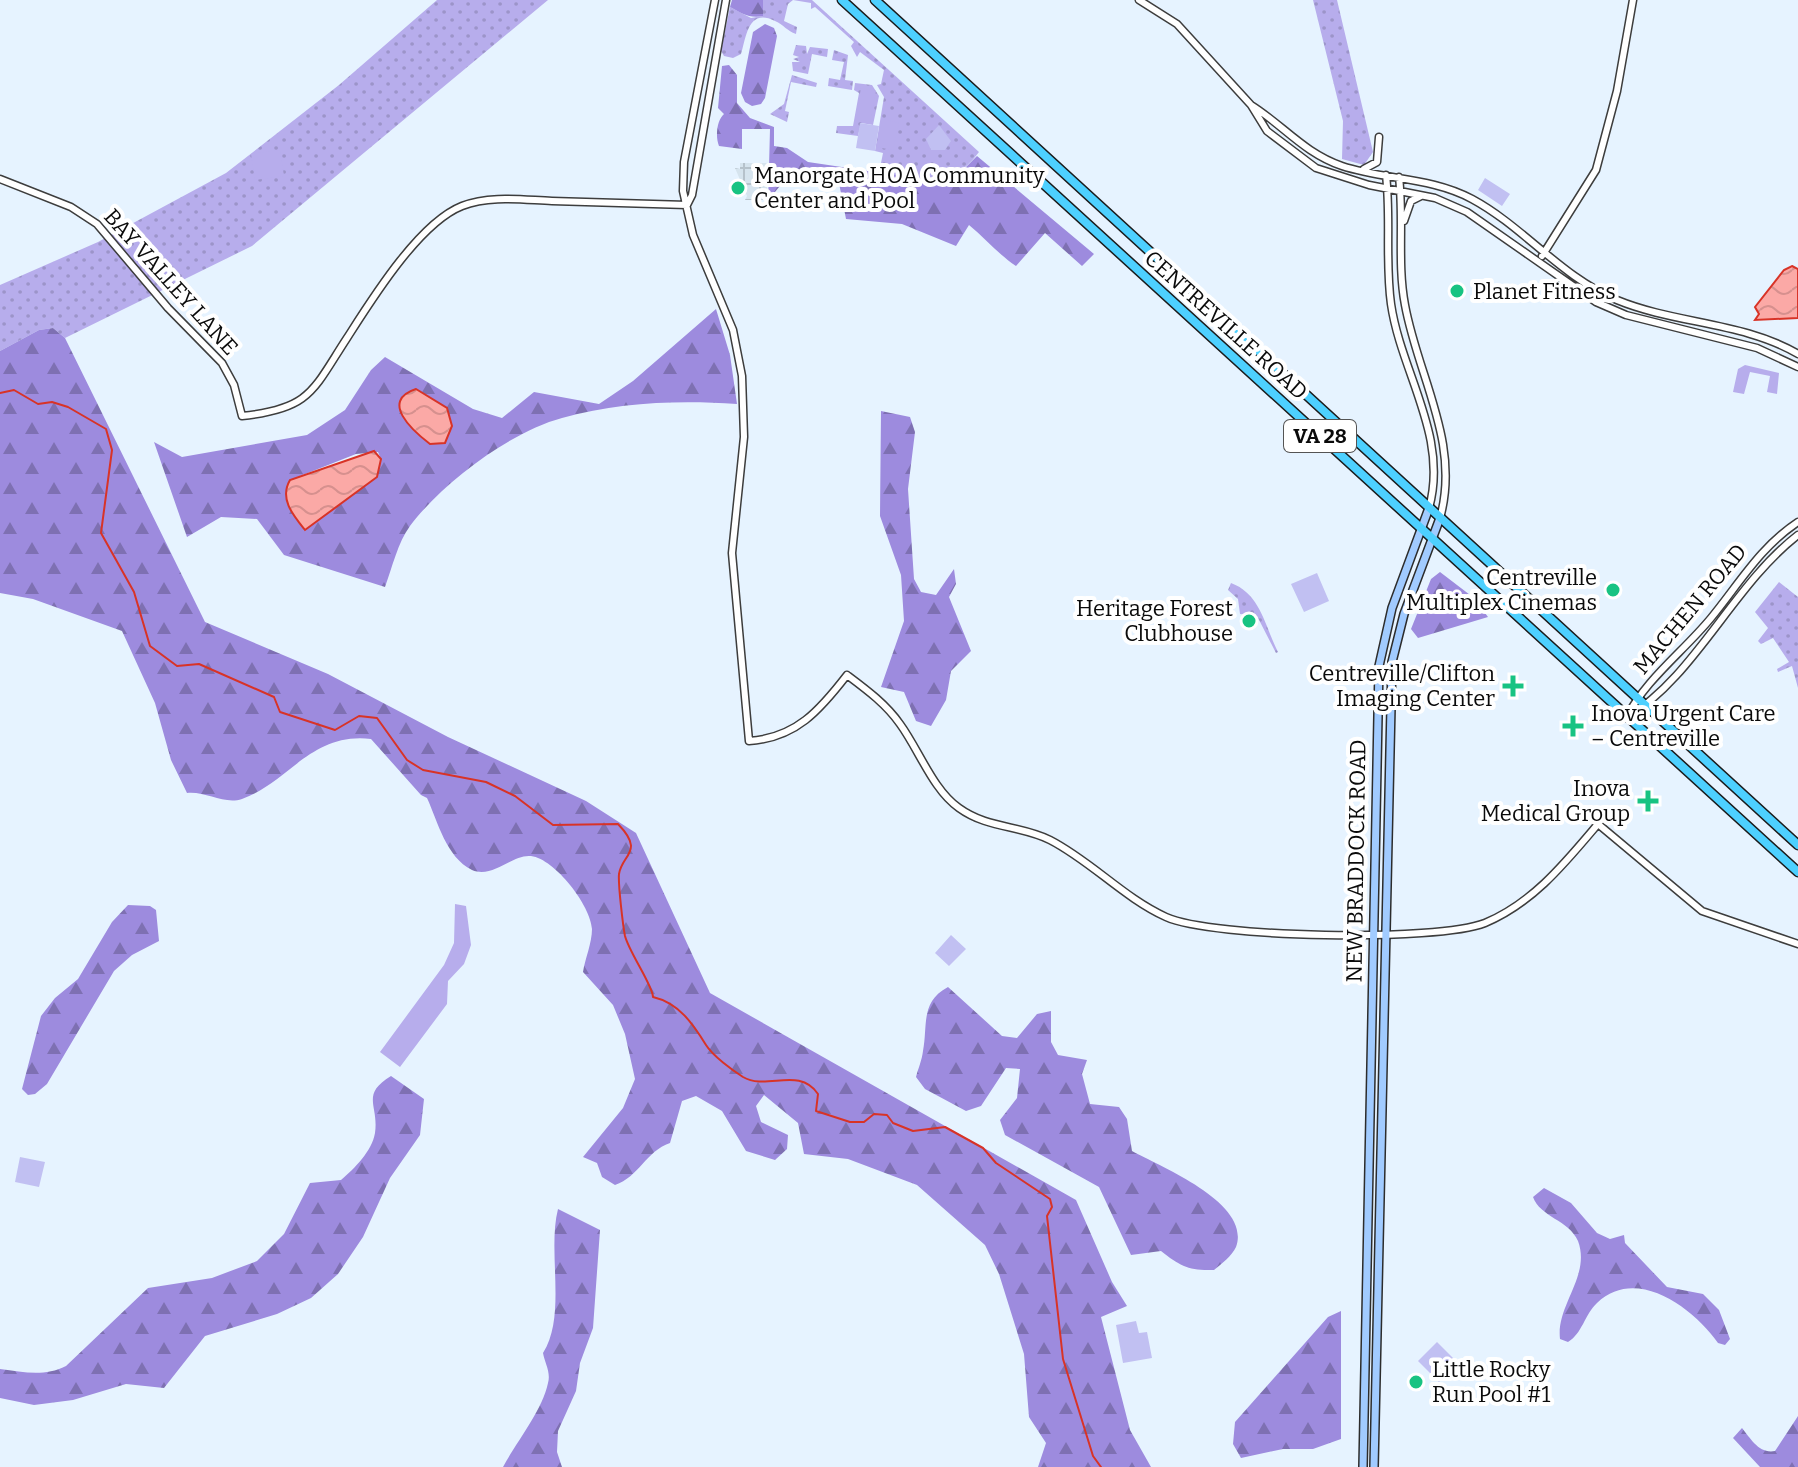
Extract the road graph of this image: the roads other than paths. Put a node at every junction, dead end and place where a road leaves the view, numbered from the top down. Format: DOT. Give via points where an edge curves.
graph roads {
  1 [pos="715,0"];
  2 [pos="726,0"];
  3 [pos="842,0"];
  4 [pos="875,0"];
  5 [pos="1139,0"];
  6 [pos="1633,0"];
  7 [pos="1251,105"];
  8 [pos="1379,137"];
  9 [pos="1358,170"];
  10 [pos="1386,175"];
  11 [pos="1399,177"];
  12 [pos="0,179"];
  13 [pos="1388,189"];
  14 [pos="1400,191"];
  15 [pos="1425,195"];
  16 [pos="687,205"];
  17 [pos="1402,232"];
  18 [pos="1544,253"];
  19 [pos="1538,262"];
  20 [pos="1798,354"];
  21 [pos="1798,367"];
  22 [pos="1429,508"];
  23 [pos="1440,518"];
  24 [pos="1798,522"];
  25 [pos="1424,530"];
  26 [pos="1798,535"];
  27 [pos="1434,539"];
  28 [pos="1637,698"];
  29 [pos="1646,706"];
  30 [pos="1626,718"];
  31 [pos="1798,845"];
  32 [pos="1798,872"];
  33 [pos="1373,933"];
  34 [pos="1385,934"];
  35 [pos="1798,944"];
  36 [pos="1363,1467"];
  37 [pos="1374,1467"];
  1 -- 16 [label="street" via="684,162"];
  2 -- 16 [label="street"];
  3 -- 25 [label="highway, CENTREVILLE ROAD / VA 28"];
  4 -- 22 [label="highway, CENTREVILLE ROAD / VA 28"];
  5 -- 7 [label="street" via="1177,24"];
  6 -- 18 [label="street" via="1596,170"];
  7 -- 9 [label="street" via="1313,153"];
  7 -- 13 [label="street" via="1265,129 1316,168"];
  8 -- 9 [label="street" via="1377,162"];
  9 -- 10 [label="street"];
  10 -- 11 [label="street"];
  10 -- 13 [label="street, NEW BRADDOCK ROAD"];
  11 -- 14 [label="street, NEW BRADDOCK ROAD"];
  11 -- 18 [label="street" via="1442,186 1475,201"];
  12 -- 16 [label="street, BAY VALLEY LANE" via="71,207 97,224 222,363 242,416 289,405 321,382 422,234 459,207 501,200"];
  13 -- 14 [label="street"];
  13 -- 22 [label="street, NEW BRADDOCK ROAD" via="1391,302 1432,446"];
  14 -- 15 [label="street"];
  14 -- 17 [label="street, NEW BRADDOCK ROAD"];
  15 -- 17 [label="street" via="1409,203"];
  15 -- 19 [label="street" via="1479,218"];
  16 -- 33 [label="street" via="693,235 728,317 742,376 744,437 732,553 749,741 778,736 802,724 847,675 893,714 956,806 999,828 1051,840 1152,910 1209,929"];
  17 -- 23 [label="street, NEW BRADDOCK ROAD" via="1408,320 1444,443 1447,477"];
  18 -- 19 [label="street"];
  18 -- 20 [label="street" via="1619,301 1752,335"];
  19 -- 21 [label="street" via="1596,302 1626,315 1757,348"];
  22 -- 23 [label="highway, CENTREVILLE ROAD / VA 28"];
  22 -- 25 [label="main road, NEW BRADDOCK ROAD"];
  23 -- 27 [label="main road, NEW BRADDOCK ROAD"];
  23 -- 28 [label="highway, CENTREVILLE ROAD / VA 28"];
  24 -- 28 [label="street, MACHEN ROAD" via="1758,555 1711,619"];
  25 -- 27 [label="highway, CENTREVILLE ROAD / VA 28"];
  25 -- 33 [label="main road, NEW BRADDOCK ROAD" via="1392,608 1380,656"];
  26 -- 29 [label="street, MACHEN ROAD" via="1759,571"];
  27 -- 30 [label="highway, CENTREVILLE ROAD / VA 28"];
  27 -- 34 [label="main road, NEW BRADDOCK ROAD" via="1404,614 1392,662"];
  28 -- 29 [label="highway, CENTREVILLE ROAD / VA 28"];
  28 -- 30 [label="street, MACHEN ROAD"];
  29 -- 30 [label="street, MACHEN ROAD"];
  29 -- 31 [label="highway, CENTREVILLE ROAD / VA 28"];
  30 -- 32 [label="highway, CENTREVILLE ROAD / VA 28"];
  33 -- 34 [label="street"];
  33 -- 36 [label="main road, NEW BRADDOCK ROAD"];
  34 -- 35 [label="street" via="1435,934 1486,922 1547,883 1598,824 1702,911"];
  34 -- 37 [label="main road, NEW BRADDOCK ROAD"];
}
